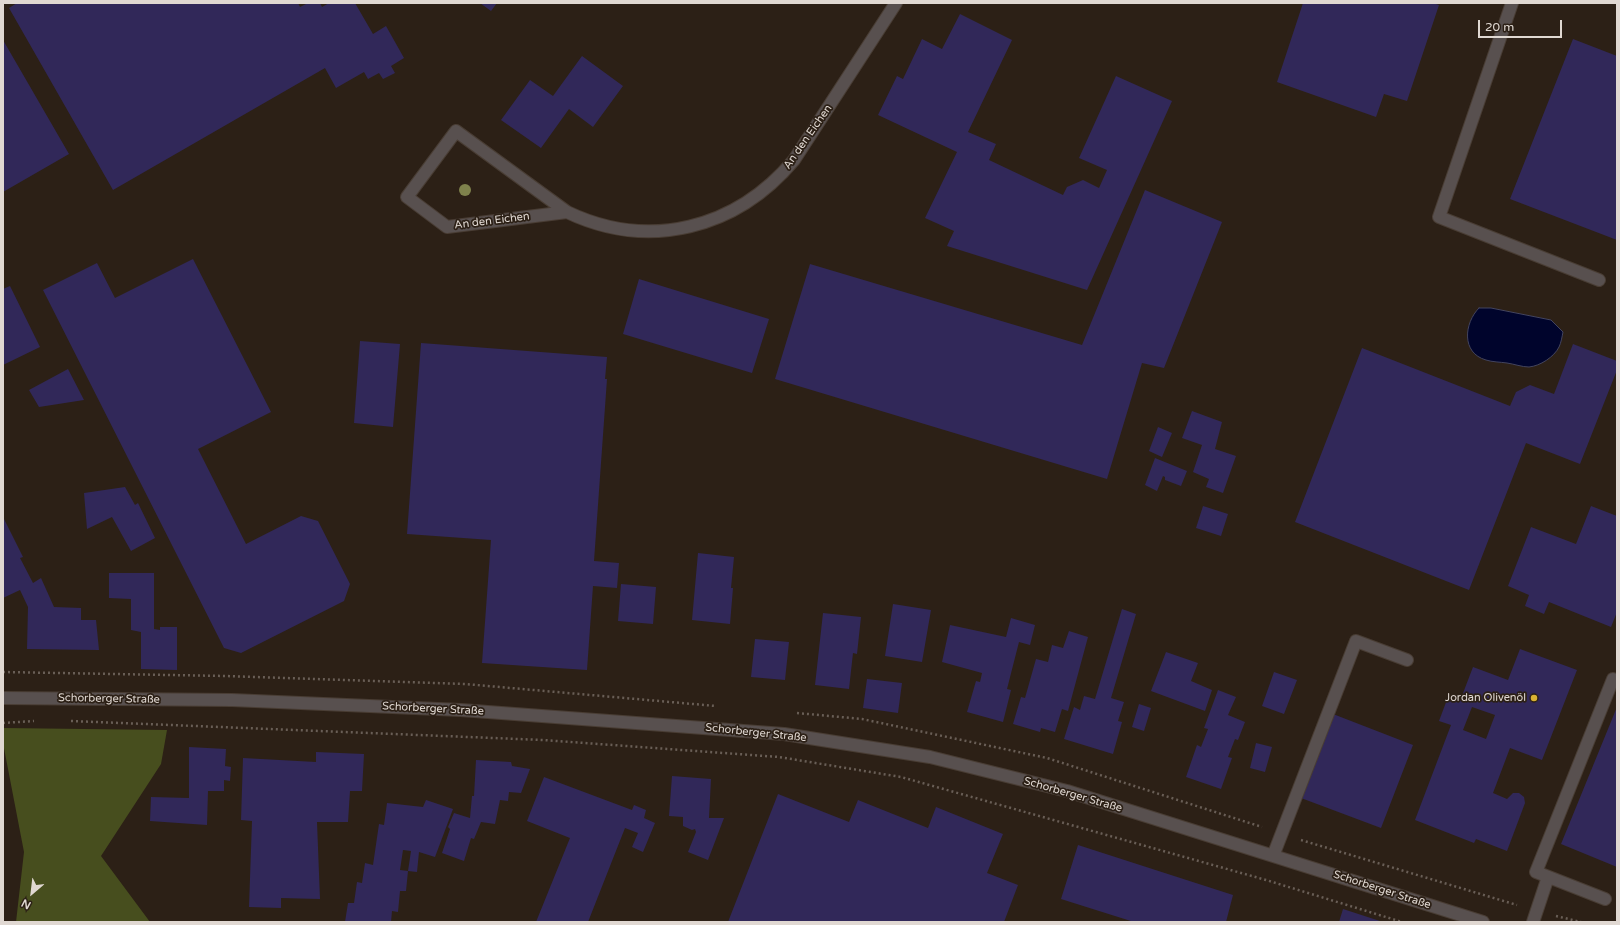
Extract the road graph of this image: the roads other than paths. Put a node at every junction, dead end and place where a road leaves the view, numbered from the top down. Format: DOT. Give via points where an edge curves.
graph roads {
  1 [pos="896,3"];
  2 [pos="1512,3"];
  3 [pos="567,212"];
  4 [pos="1599,280"];
  5 [pos="1407,660"];
  6 [pos="1614,679"];
  7 [pos="3,698"];
  8 [pos="1273,856"];
  9 [pos="1548,877"];
  10 [pos="1605,899"];
  11 [pos="1483,922"];
  12 [pos="1533,922"];
  1 -- 3 [label="street, An den Eichen" via="794,160 757,196 736,210 714,220 663,232 635,232 604,227"];
  2 -- 4 [label="street" via="1439,217"];
  3 -- 3 [label="street, An den Eichen" via="456,131 407,197 447,227"];
  5 -- 8 [label="street" via="1356,641"];
  6 -- 9 [label="street" via="1536,872"];
  7 -- 8 [label="street, Schorberger Straße" via="232,700 461,710 784,734 930,757 1052,788"];
  8 -- 11 [label="street, Schorberger Straße"];
  9 -- 10 [label="street"];
  9 -- 12 [label="street"];
}
